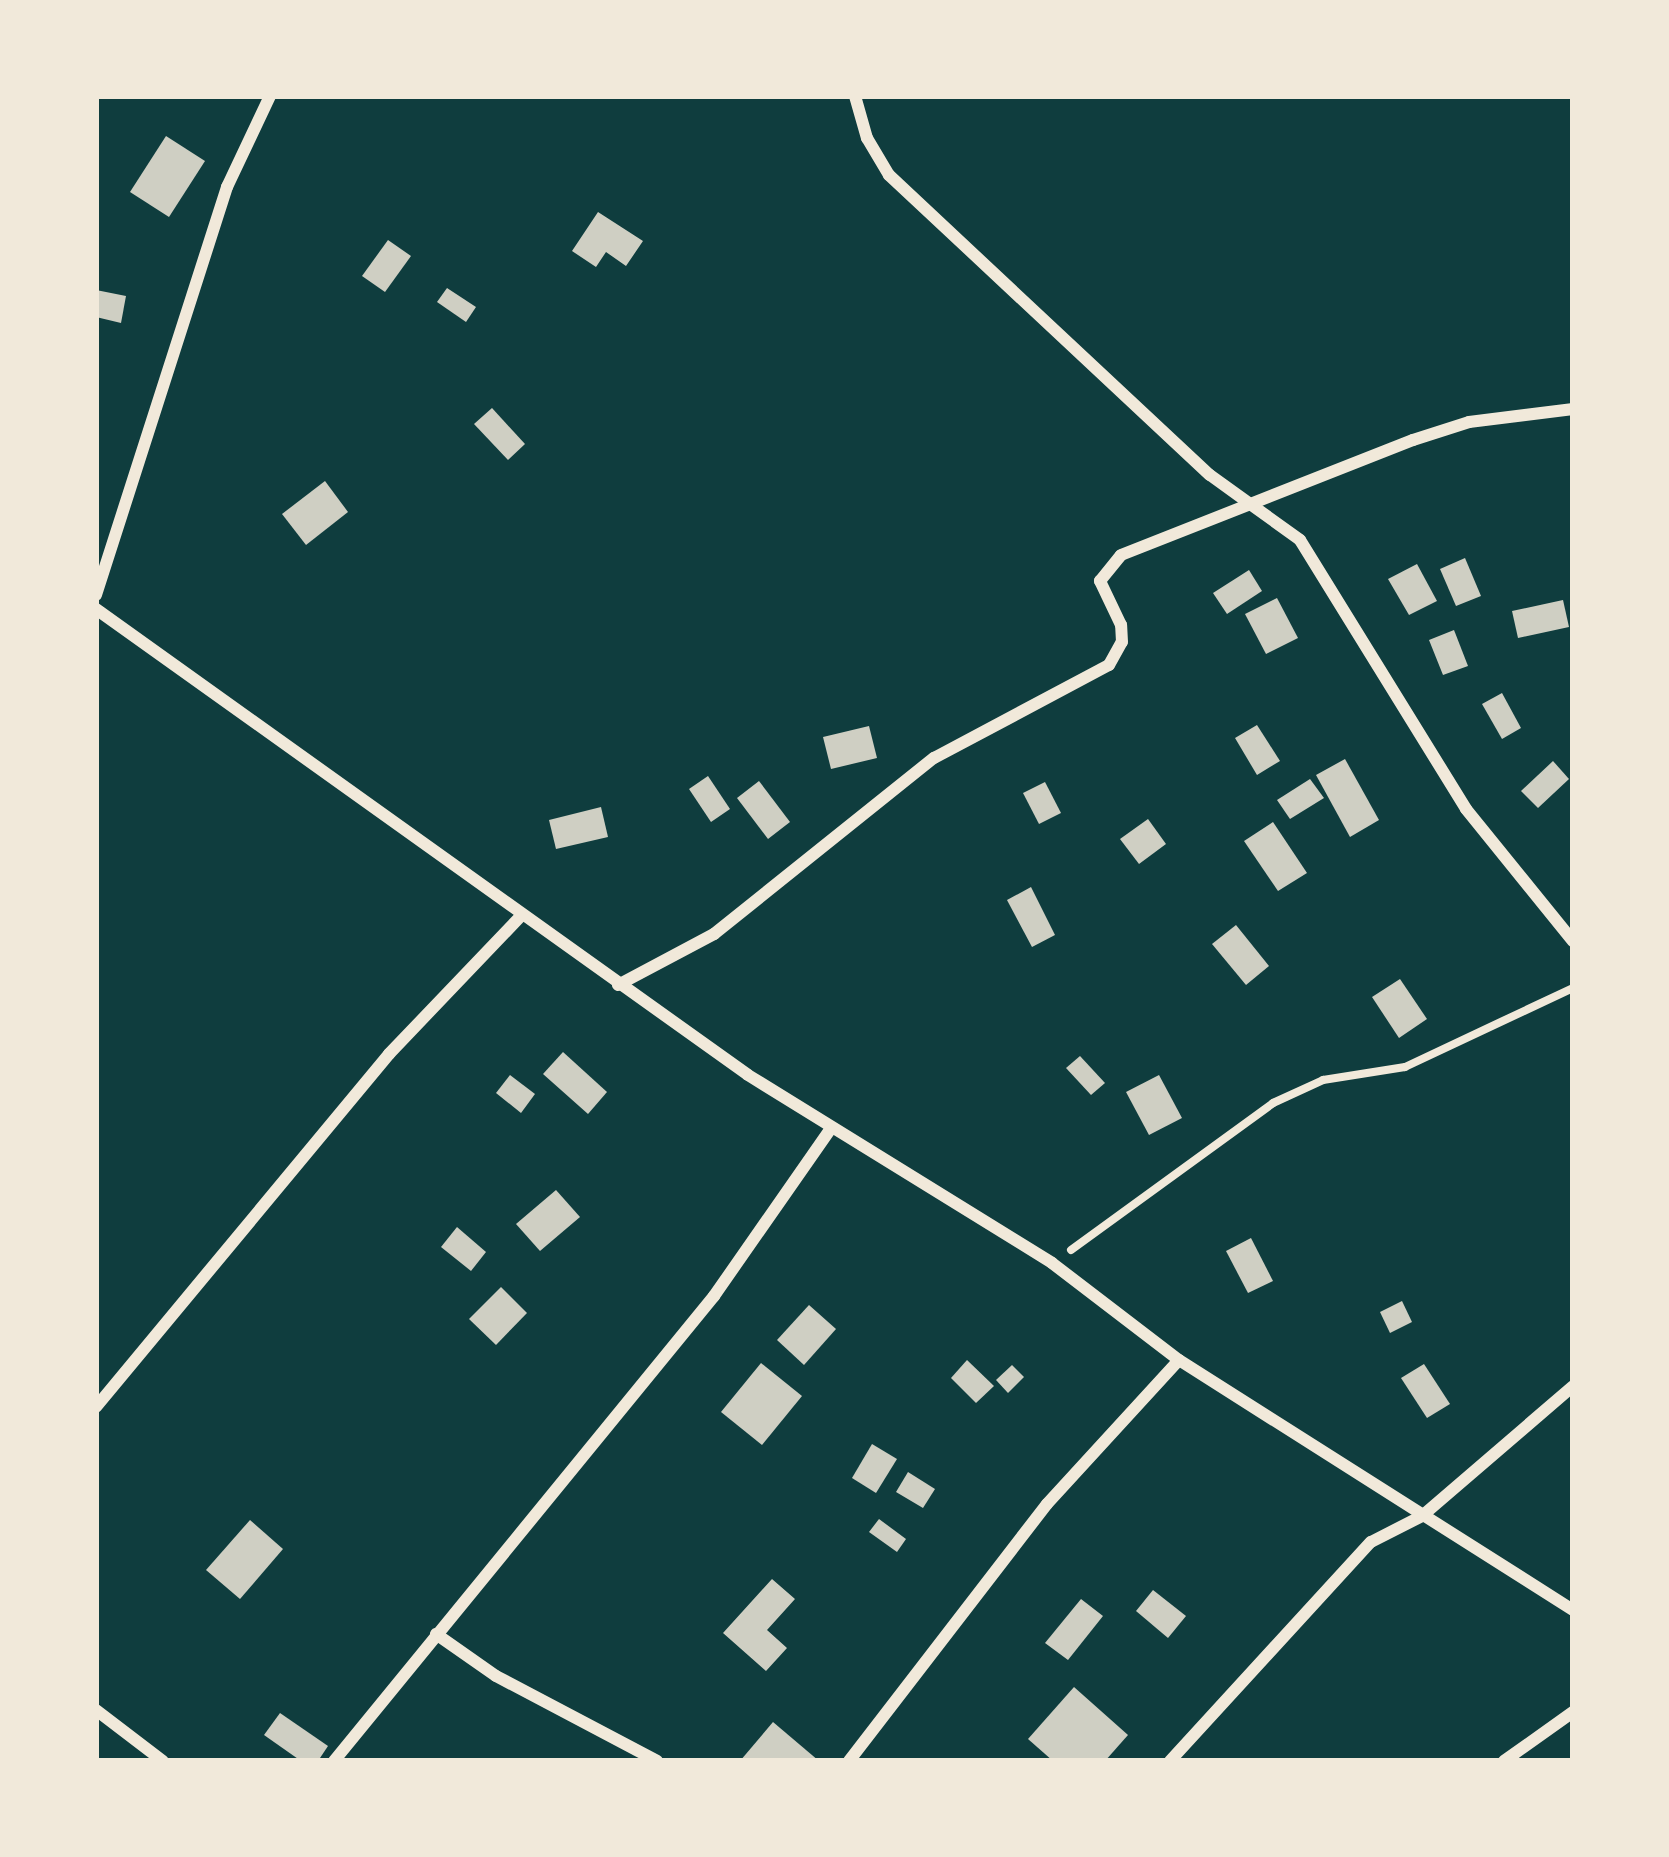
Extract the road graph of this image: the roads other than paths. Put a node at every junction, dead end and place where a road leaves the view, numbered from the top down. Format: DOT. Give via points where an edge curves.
graph roads {
  1 [pos="270,96"];
  2 [pos="855,96"];
  3 [pos="1573,409"];
  4 [pos="1246,502"];
  5 [pos="96,595"];
  6 [pos="96,609"];
  7 [pos="520,917"];
  8 [pos="1573,941"];
  9 [pos="618,985"];
  10 [pos="830,1130"];
  11 [pos="1179,1360"];
  12 [pos="1573,1386"];
  13 [pos="96,1407"];
  14 [pos="1421,1516"];
  15 [pos="1573,1610"];
  16 [pos="436,1634"];
  17 [pos="96,1710"];
  18 [pos="1573,1712"];
  19 [pos="163,1761"];
  20 [pos="334,1761"];
  21 [pos="657,1761"];
  22 [pos="849,1761"];
  23 [pos="1170,1761"];
  24 [pos="1504,1761"];
  1 -- 5 [label="street" via="227,188"];
  2 -- 4 [label="street" via="889,176"];
  3 -- 4 [label="street" via="1469,422"];
  4 -- 8 [label="street" via="1281,523 1319,562 1466,809"];
  4 -- 9 [label="street" via="1108,565 1100,588 1122,642 1109,665 934,758 714,934"];
  6 -- 7 [label="street"];
  7 -- 9 [label="street"];
  7 -- 13 [label="street" via="388,1054"];
  9 -- 10 [label="street"];
  10 -- 11 [label="street" via="1052,1263"];
  10 -- 16 [label="street" via="738,1265"];
  11 -- 14 [label="street"];
  11 -- 22 [label="street" via="1047,1504"];
  12 -- 14 [label="street"];
  14 -- 15 [label="street"];
  14 -- 23 [label="street" via="1390,1529 1352,1561"];
  16 -- 20 [label="street"];
  16 -- 21 [label="street"];
  17 -- 19 [label="street"];
  18 -- 24 [label="street"];
}
